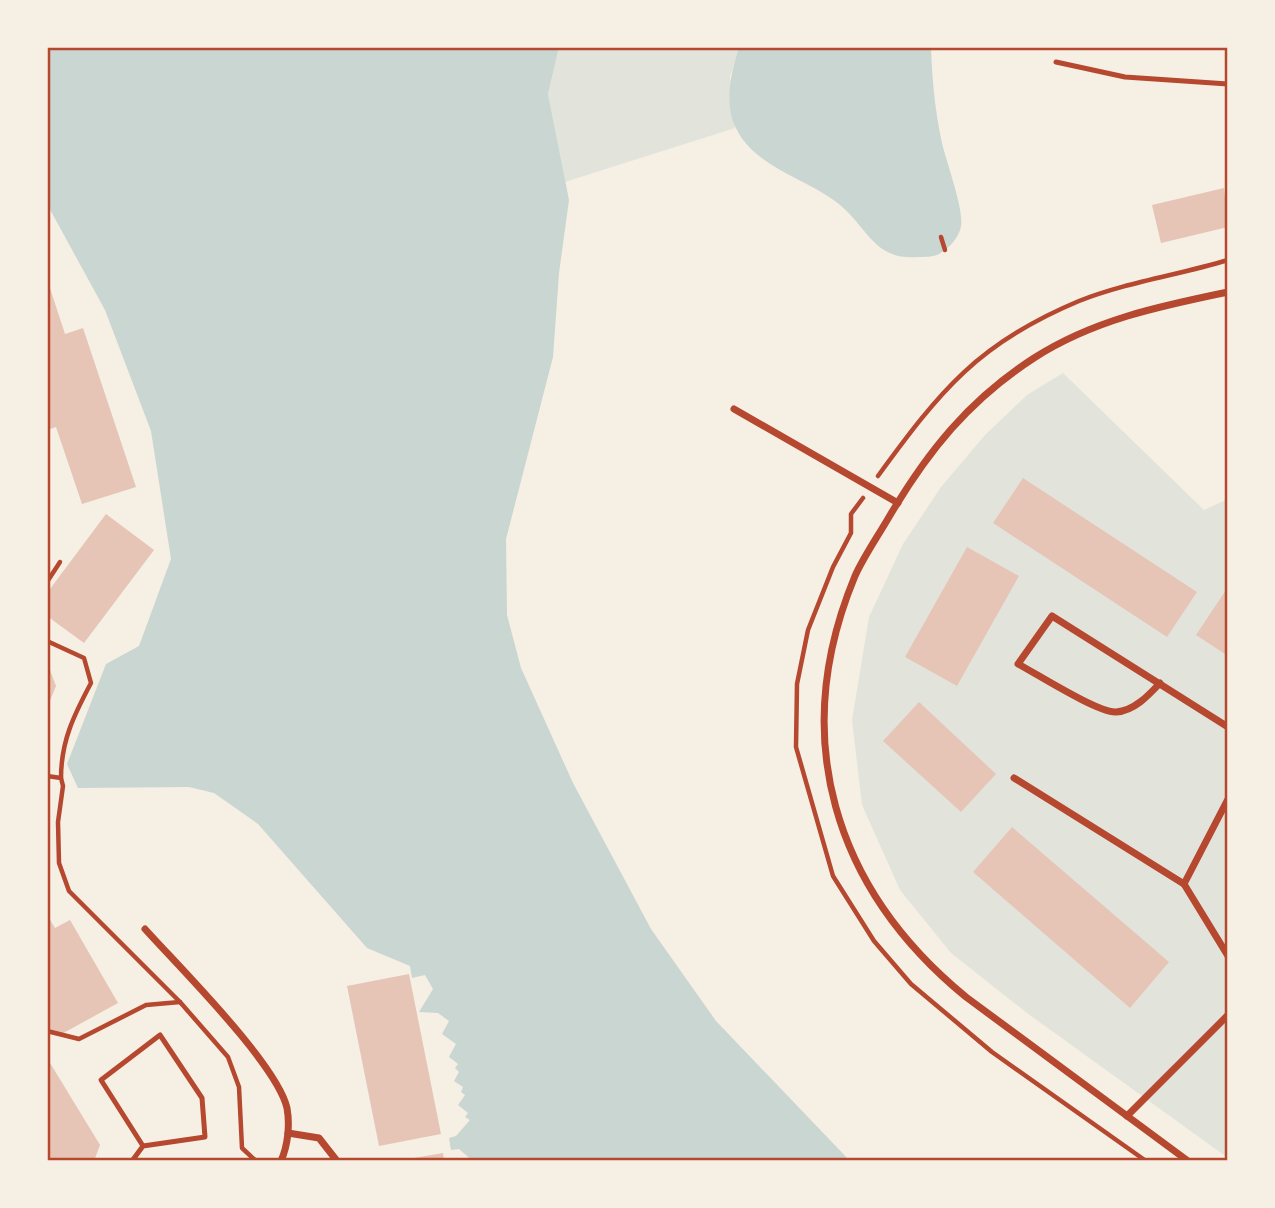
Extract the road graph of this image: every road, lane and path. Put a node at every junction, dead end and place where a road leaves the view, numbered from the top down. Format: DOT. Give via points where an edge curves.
graph roads {
  1 [pos="1056,62"];
  2 [pos="1228,84"];
  3 [pos="941,237"];
  4 [pos="945,250"];
  5 [pos="1228,292"];
  6 [pos="734,410"];
  7 [pos="870,488"];
  8 [pos="898,503"];
  9 [pos="60,562"];
  10 [pos="47,582"];
  11 [pos="47,641"];
  12 [pos="1160,683"];
  13 [pos="1228,727"];
  14 [pos="47,776"];
  15 [pos="61,778"];
  16 [pos="1014,778"];
  17 [pos="1228,799"];
  18 [pos="1184,884"];
  19 [pos="145,929"];
  20 [pos="1228,956"];
  21 [pos="180,1002"];
  22 [pos="1228,1015"];
  23 [pos="47,1031"];
  24 [pos="1127,1116"];
  25 [pos="288,1133"];
  26 [pos="143,1146"];
  27 [pos="132,1161"];
  28 [pos="256,1161"];
  29 [pos="281,1161"];
  30 [pos="337,1161"];
  31 [pos="1146,1161"];
  32 [pos="1188,1161"];
  1 -- 2 [label="lane" via="1125,77"];
  3 -- 4 [label="path"];
  5 -- 8 [label="street" via="1122,317 1077,334 1035,358 959,419 925,458"];
  6 -- 7 [label="street"];
  7 -- 8 [label="street"];
  7 -- 31 [label="path" via="850,514 851,533 808,630 797,684 796,747 833,876 874,941 911,984 992,1052"];
  8 -- 24 [label="street" via="856,573 839,618 830,661 825,705 827,759 839,819 854,861 875,900 932,970"];
  9 -- 10 [label="path"];
  11 -- 15 [label="path" via="84,658 91,683 69,723"];
  12 -- 12 [label="street" via="1141,702 1115,712 1018,664 1052,616"];
  12 -- 13 [label="street"];
  14 -- 15 [label="path"];
  15 -- 21 [label="path" via="59,863 68,891"];
  16 -- 18 [label="street"];
  17 -- 18 [label="street"];
  18 -- 20 [label="street"];
  19 -- 25 [label="street" via="272,1074 286,1108"];
  21 -- 23 [label="path" via="146,1005 79,1039"];
  21 -- 28 [label="path" via="236,1071 242,1147"];
  22 -- 24 [label="street"];
  24 -- 32 [label="street"];
  25 -- 29 [label="street"];
  25 -- 30 [label="street" via="319,1138"];
  26 -- 26 [label="lane" via="101,1080 160,1035 202,1098 205,1138"];
  26 -- 27 [label="lane"];
}
